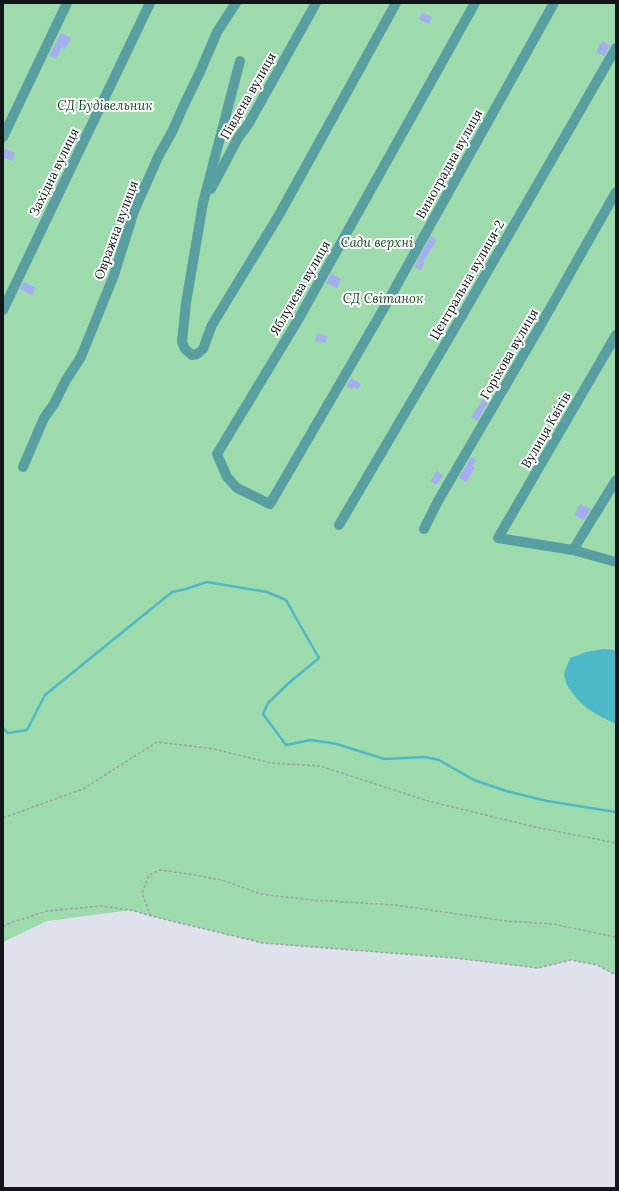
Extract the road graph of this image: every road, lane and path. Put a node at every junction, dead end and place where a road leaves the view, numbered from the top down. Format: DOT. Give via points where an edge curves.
graph roads {
  1 [pos="67,3"];
  2 [pos="150,3"];
  3 [pos="236,3"];
  4 [pos="316,3"];
  5 [pos="396,3"];
  6 [pos="474,3"];
  7 [pos="554,3"];
  8 [pos="616,48"];
  9 [pos="240,61"];
  10 [pos="3,137"];
  11 [pos="616,192"];
  12 [pos="203,203"];
  13 [pos="3,310"];
  14 [pos="616,335"];
  15 [pos="23,467"];
  16 [pos="616,480"];
  17 [pos="270,504"];
  18 [pos="339,525"];
  19 [pos="424,529"];
  20 [pos="573,550"];
  21 [pos="616,562"];
  22 [pos="3,818"];
  23 [pos="616,843"];
  24 [pos="151,916"];
  25 [pos="3,927"];
  26 [pos="616,937"];
  27 [pos="616,975"];
  1 -- 10 [label="lane"];
  2 -- 13 [label="lane, Західна вулиця"];
  3 -- 15 [label="lane, Овражна вулиця" via="217,32 134,211 114,275 81,357 44,418"];
  4 -- 12 [label="lane, Південа вулиця"];
  5 -- 12 [label="lane" via="279,215 212,326 202,349 192,356 182,342"];
  6 -- 17 [label="lane, Яблунева вулиця" via="298,320 218,454 227,477 237,488"];
  7 -- 17 [label="lane, Виноградна вулиця" via="384,308"];
  8 -- 18 [label="lane, Центральна вулиця-2"];
  9 -- 12 [label="lane"];
  11 -- 19 [label="lane, Горіхова вулиця"];
  14 -- 20 [label="lane, Вулиця Квітів" via="498,538"];
  16 -- 20 [label="lane"];
  20 -- 21 [label="lane"];
  22 -- 23 [label="path" via="83,789 157,742 214,749 271,763 320,766 428,801 535,827"];
  24 -- 25 [label="path" via="101,906 47,911"];
  24 -- 26 [label="path" via="142,893 149,875 160,870 222,880 261,894 394,905 506,922 553,924"];
  24 -- 27 [label="path" via="263,943 455,958 538,968 571,960 597,965"];
}
